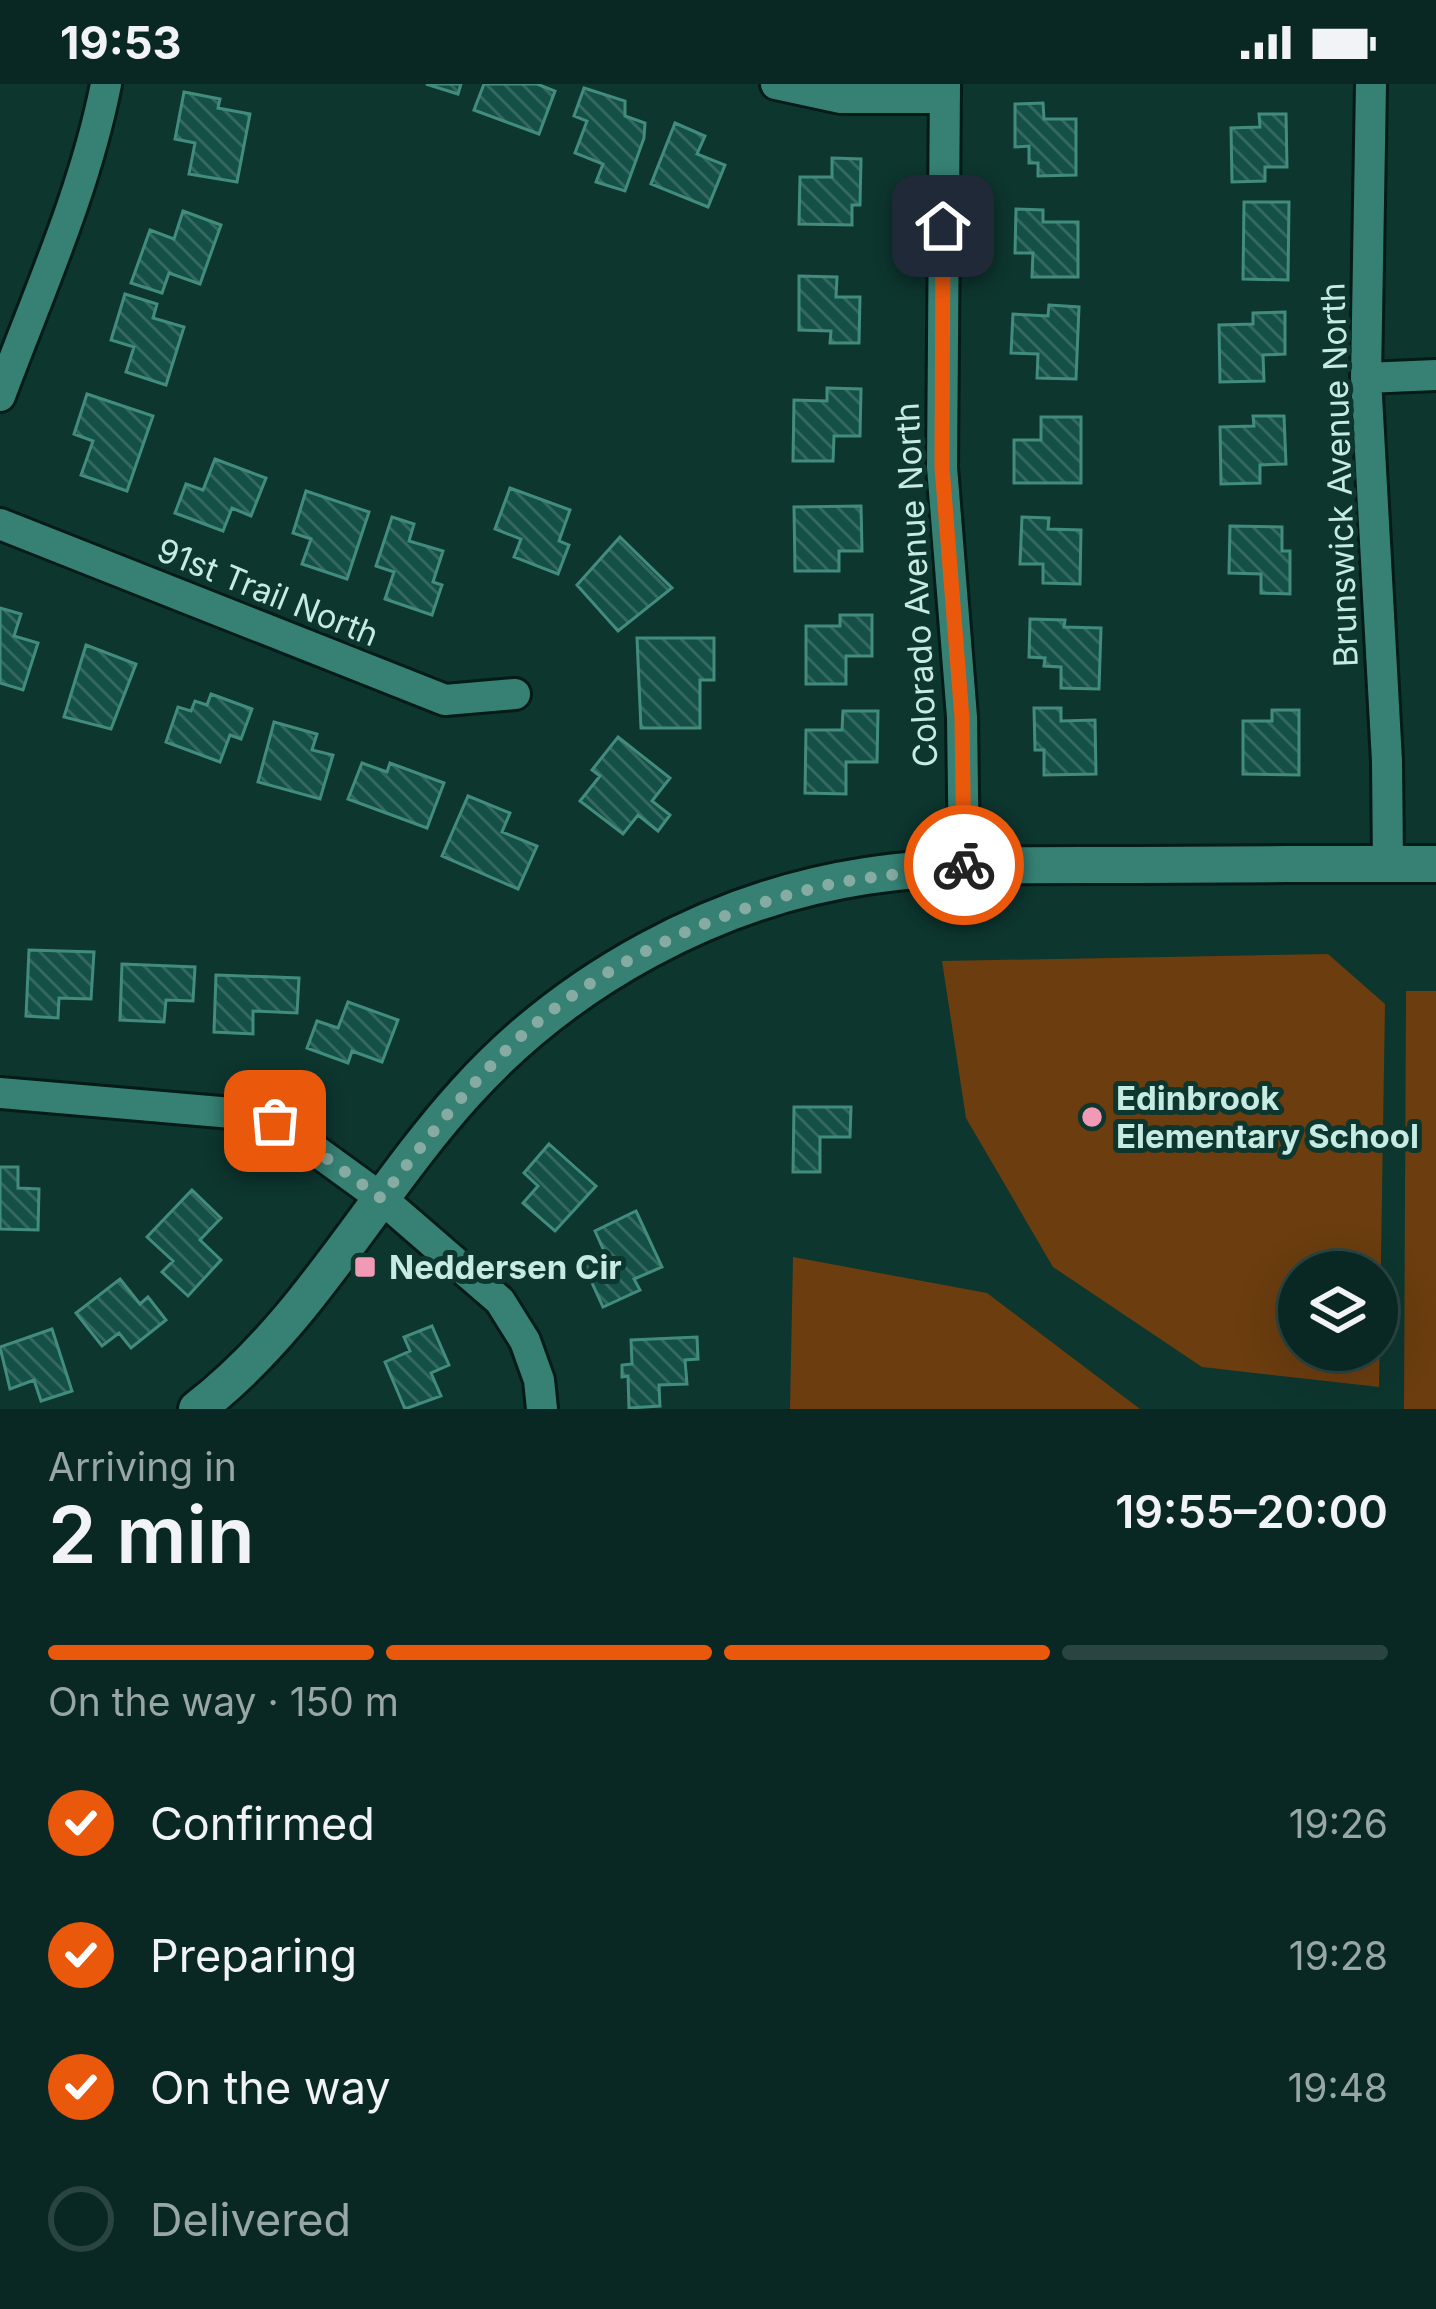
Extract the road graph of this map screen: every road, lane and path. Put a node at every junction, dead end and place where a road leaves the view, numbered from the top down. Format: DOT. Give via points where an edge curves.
graph roads {
  1 [pos="106,84"];
  2 [pos="776,84"];
  3 [pos="1371,84"];
  4 [pos="945,91"];
  5 [pos="1436,375"];
  6 [pos="1366,378"];
  7 [pos="0,396"];
  8 [pos="0,524"];
  9 [pos="515,694"];
  10 [pos="1388,864"];
  11 [pos="1436,864"];
  12 [pos="964,866"];
  13 [pos="0,1093"];
  14 [pos="381,1198"];
  15 [pos="197,1409"];
  16 [pos="542,1409"];
  1 -- 7 [label="street" via="79,184"];
  2 -- 4 [label="street" via="841,98"];
  3 -- 6 [label="street, Brunswick Avenue North"];
  4 -- 12 [label="street, Colorado Avenue North" via="942,467 962,718"];
  5 -- 6 [label="street"];
  6 -- 10 [label="street, Brunswick Avenue North"];
  8 -- 9 [label="street, 91st Trail North" via="445,700"];
  10 -- 11 [label="street"];
  10 -- 12 [label="street"];
  12 -- 14 [label="street" via="815,887 631,958 519,1038"];
  13 -- 14 [label="street" via="275,1121"];
  14 -- 15 [label="street" via="250,1362"];
  14 -- 16 [label="street" via="500,1301 525,1341"];
}
